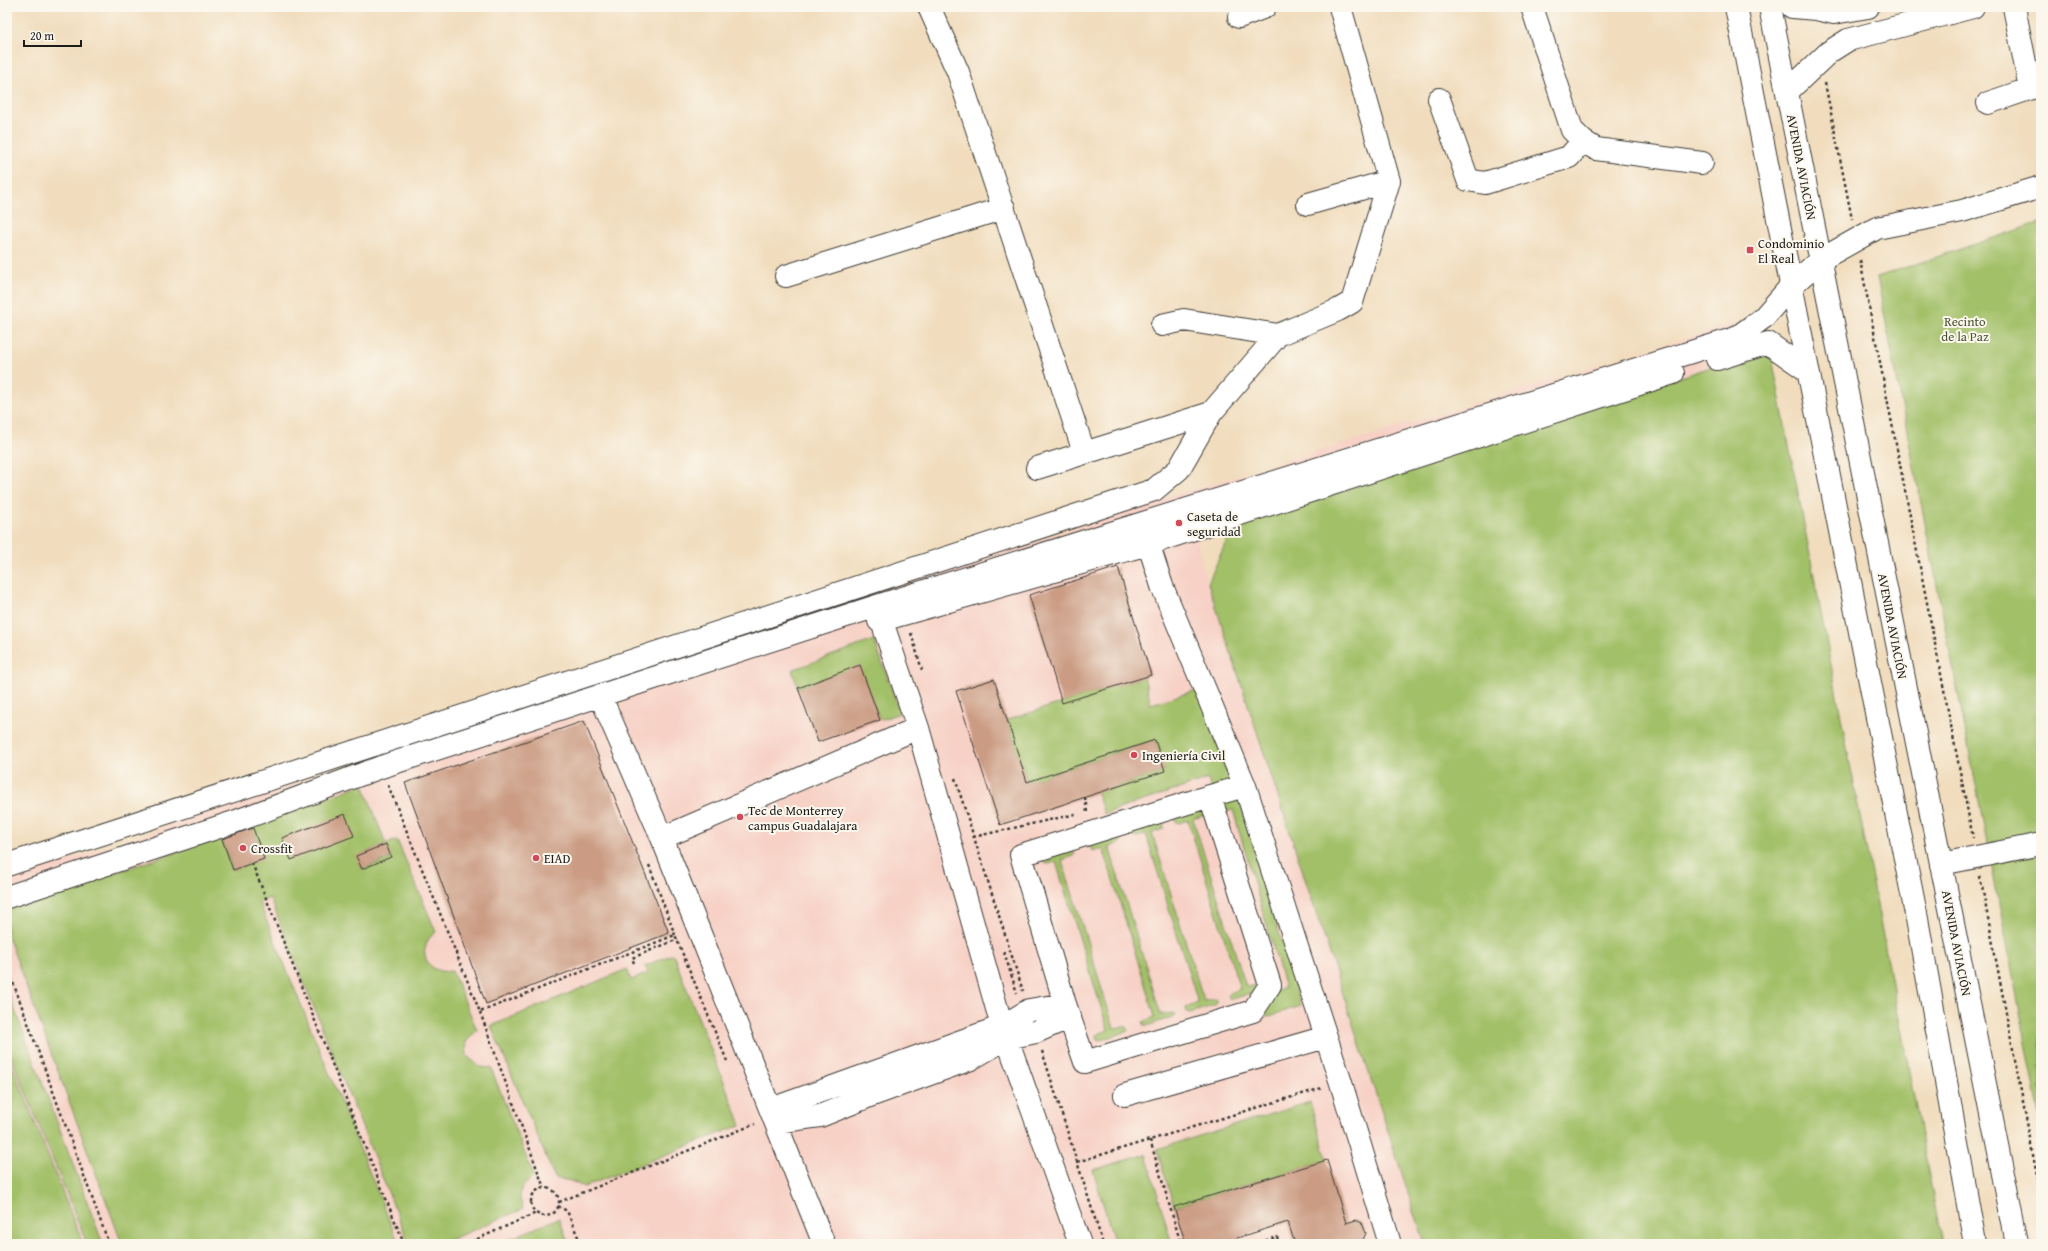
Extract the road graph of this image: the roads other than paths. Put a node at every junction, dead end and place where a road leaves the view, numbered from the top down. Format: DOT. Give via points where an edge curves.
graph roads {
  1 [pos="929,7"];
  2 [pos="1265,7"];
  3 [pos="1340,7"];
  4 [pos="1532,7"];
  5 [pos="1736,7"];
  6 [pos="1770,7"];
  7 [pos="1792,7"];
  8 [pos="1868,7"];
  9 [pos="1881,7"];
  10 [pos="1973,7"];
  11 [pos="2014,7"];
  12 [pos="1239,17"];
  13 [pos="1886,29"];
  14 [pos="2036,87"];
  15 [pos="1787,92"];
  16 [pos="1439,99"];
  17 [pos="1988,103"];
  18 [pos="1583,142"];
  19 [pos="1702,163"];
  20 [pos="1389,181"];
  21 [pos="2041,187"];
  22 [pos="1308,204"];
  23 [pos="1004,208"];
  24 [pos="1820,260"];
  25 [pos="786,276"];
  26 [pos="1791,286"];
  27 [pos="1162,325"];
  28 [pos="1278,335"];
  29 [pos="1808,371"];
  30 [pos="1211,413"];
  31 [pos="1084,452"];
  32 [pos="1037,468"];
  33 [pos="1142,524"];
  34 [pos="1148,544"];
  35 [pos="879,613"];
  36 [pos="602,700"];
  37 [pos="918,728"];
  38 [pos="1245,786"];
  39 [pos="1210,796"];
  40 [pos="662,838"];
  41 [pos="2041,844"];
  42 [pos="1941,864"];
  43 [pos="7,865"];
  44 [pos="7,897"];
  45 [pos="1951,914"];
  46 [pos="1917,919"];
  47 [pos="1068,1011"];
  48 [pos="1005,1032"];
  49 [pos="1326,1037"];
  50 [pos="1125,1095"];
  51 [pos="774,1116"];
  52 [pos="824,1244"];
  53 [pos="1080,1244"];
  54 [pos="1390,1244"];
  55 [pos="1975,1244"];
  56 [pos="2017,1244"];
  1 -- 23 [label="street" via="958,72"];
  2 -- 12 [label="street"];
  3 -- 20 [label="street"];
  4 -- 18 [label="street" via="1572,130"];
  5 -- 26 [label="street"];
  6 -- 15 [label="street, AVENIDA AVIACIÓN"];
  7 -- 8 [label="street" via="1834,13"];
  9 -- 13 [label="street"];
  10 -- 13 [label="street"];
  11 -- 14 [label="street"];
  13 -- 15 [label="street" via="1848,40 1829,52"];
  14 -- 17 [label="street"];
  15 -- 24 [label="street, AVENIDA AVIACIÓN"];
  16 -- 18 [label="street" via="1468,180 1485,183 1569,157"];
  18 -- 19 [label="street" via="1596,149"];
  20 -- 22 [label="street"];
  20 -- 28 [label="street" via="1352,302"];
  21 -- 24 [label="street" via="1962,211 1877,228"];
  23 -- 25 [label="street"];
  23 -- 31 [label="street"];
  24 -- 26 [label="street"];
  24 -- 42 [label="street, AVENIDA AVIACIÓN"];
  26 -- 29 [label="street"];
  26 -- 33 [label="street" via="1763,318 1736,338"];
  27 -- 28 [label="street" via="1184,320"];
  28 -- 30 [label="street"];
  29 -- 34 [label="street" via="1768,343"];
  29 -- 46 [label="street"];
  30 -- 31 [label="street"];
  30 -- 43 [label="street" via="1179,469 1154,490"];
  31 -- 32 [label="street"];
  33 -- 34 [label="street"];
  33 -- 35 [label="street"];
  34 -- 35 [label="street" via="904,614"];
  34 -- 38 [label="street" via="1162,586"];
  35 -- 36 [label="street" via="718,668"];
  35 -- 37 [label="street"];
  36 -- 40 [label="street"];
  36 -- 44 [label="street" via="381,767 234,822"];
  37 -- 40 [label="street"];
  37 -- 48 [label="street"];
  38 -- 39 [label="street"];
  38 -- 49 [label="street"];
  39 -- 47 [label="street" via="1021,855"];
  39 -- 47 [label="street" via="1270,985 1253,1011 1085,1062"];
  40 -- 51 [label="street"];
  41 -- 42 [label="street"];
  42 -- 45 [label="street, AVENIDA AVIACIÓN"];
  45 -- 46 [label="street"];
  45 -- 56 [label="street, AVENIDA AVIACIÓN"];
  46 -- 55 [label="street"];
  47 -- 48 [label="street" via="1036,1032"];
  47 -- 48 [label="street" via="1029,1010"];
  48 -- 51 [label="street" via="971,1059 820,1116"];
  48 -- 53 [label="street"];
  49 -- 50 [label="street"];
  49 -- 54 [label="street"];
  51 -- 52 [label="street"];
}
